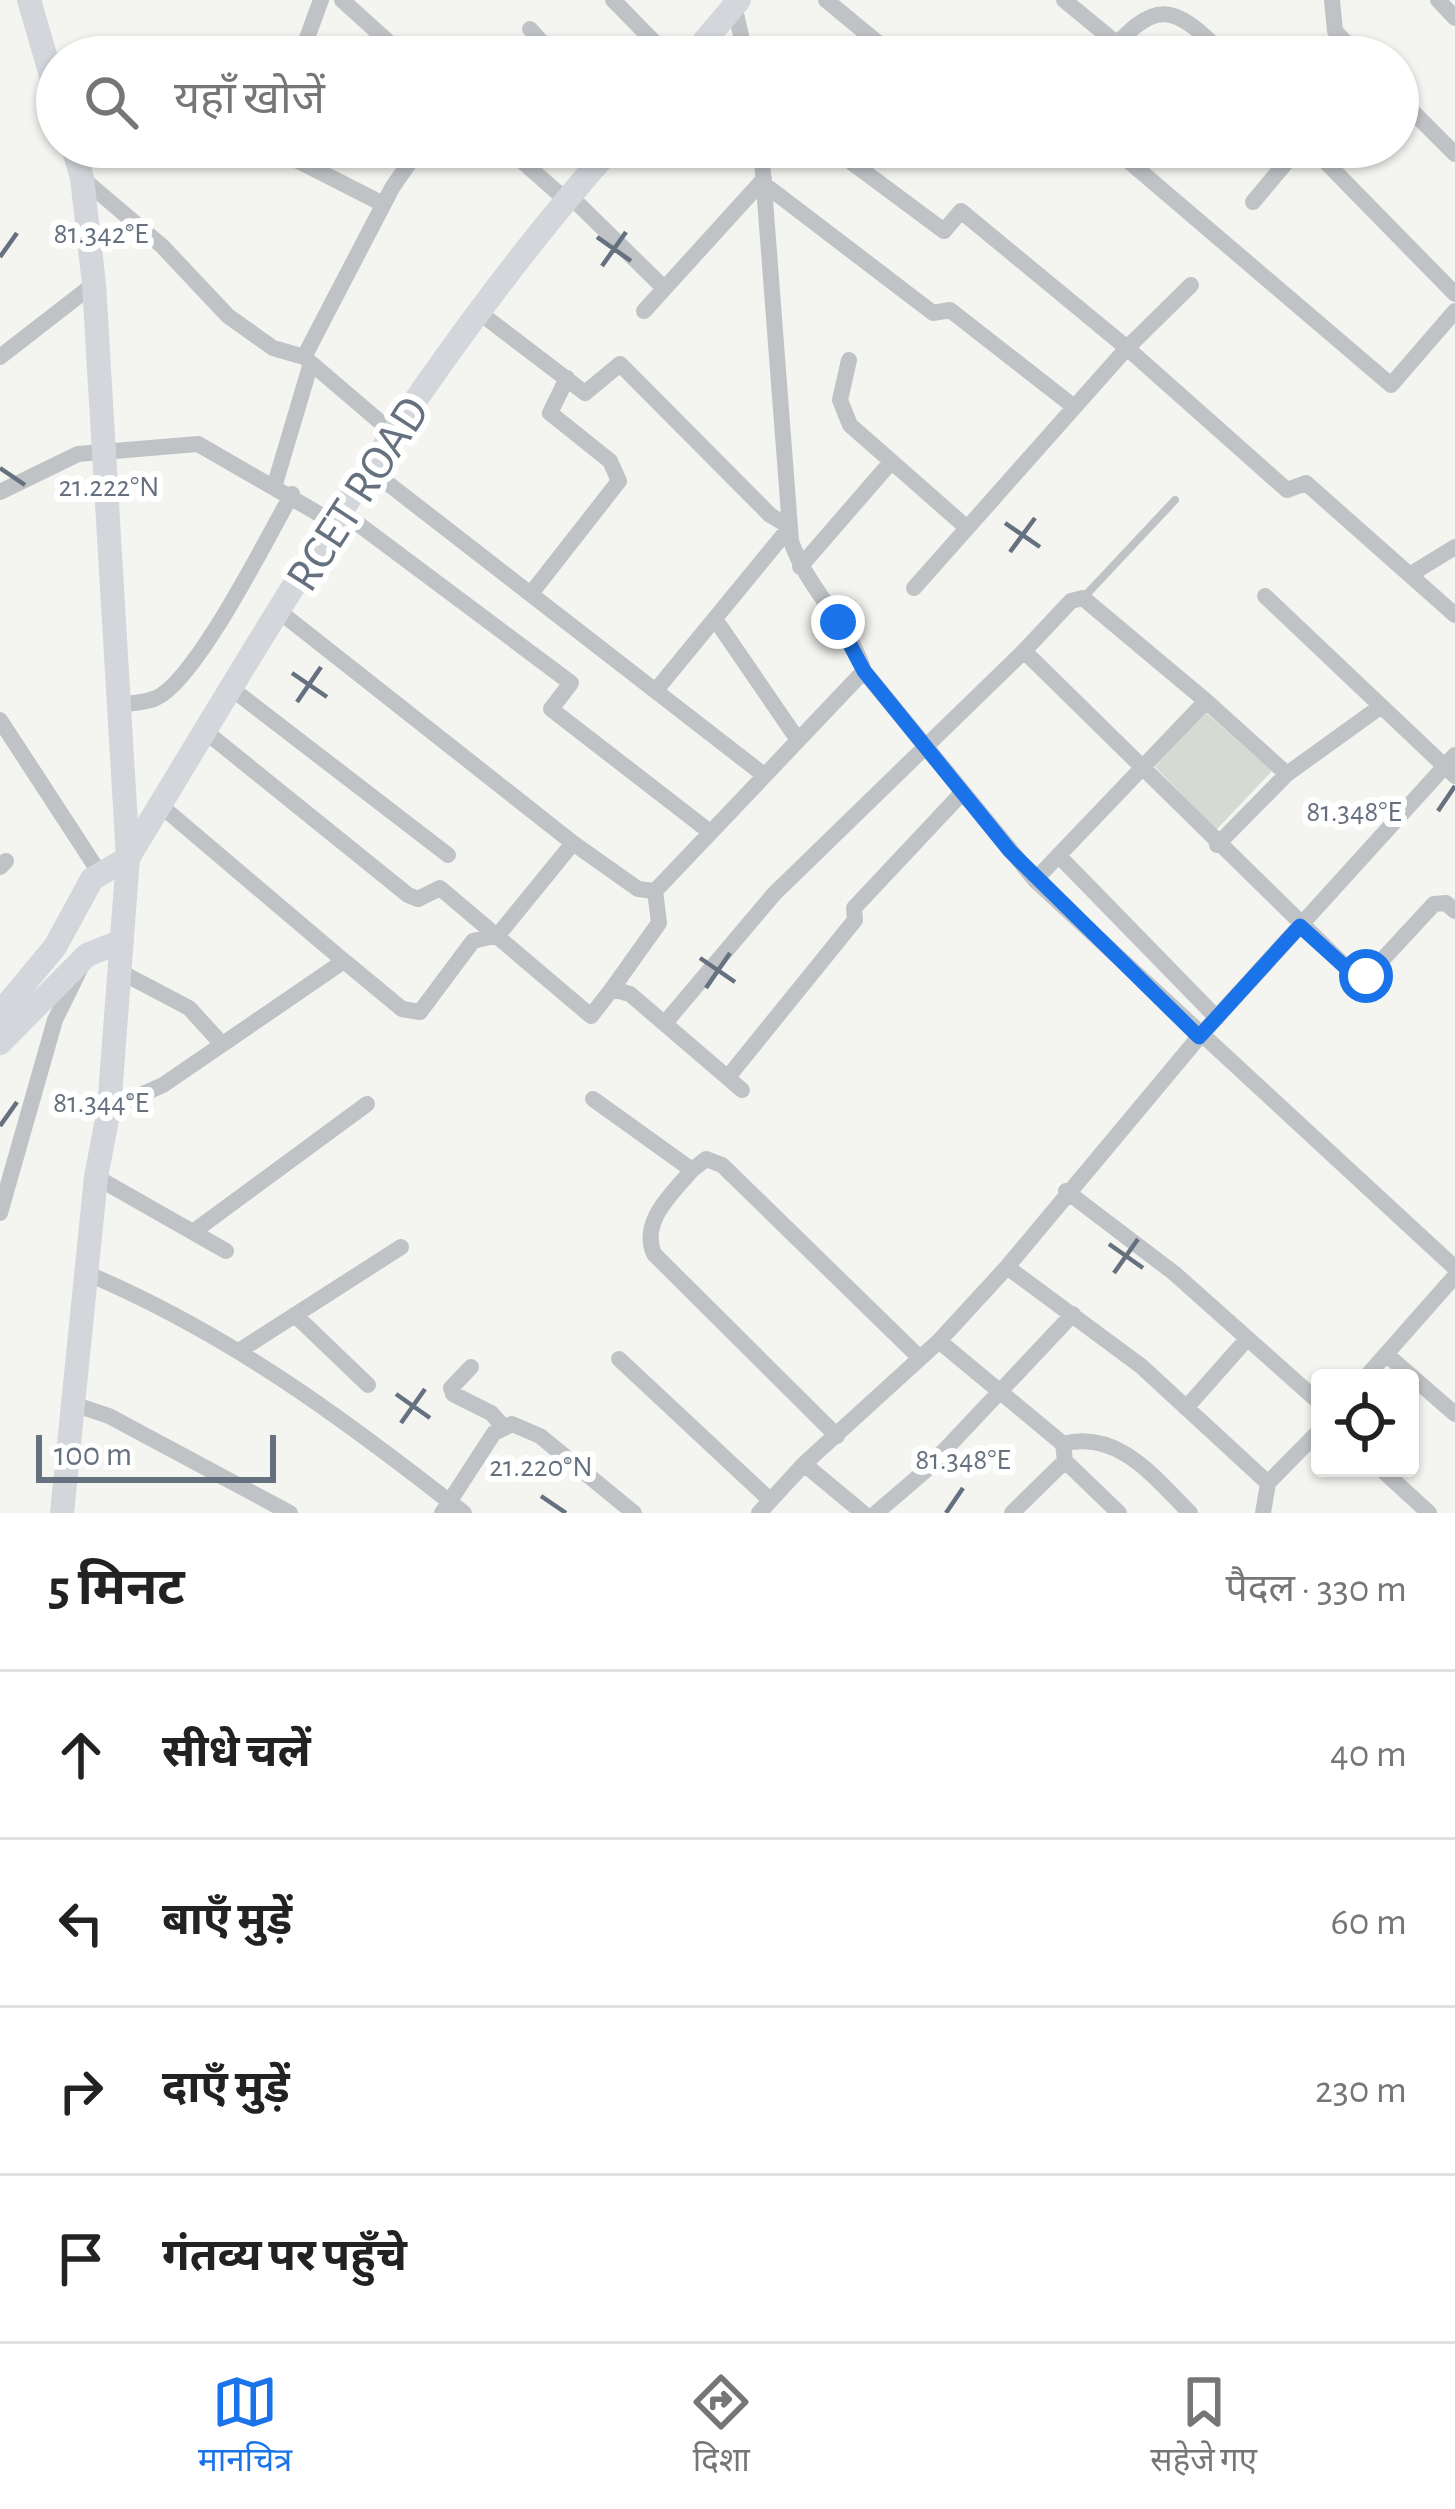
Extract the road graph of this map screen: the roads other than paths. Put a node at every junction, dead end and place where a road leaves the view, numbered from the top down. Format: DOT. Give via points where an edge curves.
graph roads {
  1 [pos="321,0"];
  2 [pos="342,0"];
  3 [pos="613,0"];
  4 [pos="826,0"];
  5 [pos="1064,0"];
  6 [pos="1331,0"];
  7 [pos="1438,0"];
  8 [pos="33,2"];
  9 [pos="735,3"];
  10 [pos="1455,18"];
  11 [pos="530,29"];
  12 [pos="42,36"];
  13 [pos="308,36"];
  14 [pos="382,36"];
  15 [pos="536,36"];
  16 [pos="648,36"];
  17 [pos="708,36"];
  18 [pos="742,36"];
  19 [pos="870,36"];
  20 [pos="1097,36"];
  21 [pos="1121,36"];
  22 [pos="1206,36"];
  23 [pos="1340,36"];
  24 [pos="1419,118"];
  25 [pos="1455,154"];
  26 [pos="79,168"];
  27 [pos="312,168"];
  28 [pos="406,168"];
  29 [pos="532,168"];
  30 [pos="593,168"];
  31 [pos="762,168"];
  32 [pos="859,168"];
  33 [pos="1137,168"];
  34 [pos="1281,168"];
  35 [pos="1332,168"];
  36 [pos="82,178"];
  37 [pos="764,182"];
  38 [pos="567,197"];
  39 [pos="1253,202"];
  40 [pos="383,204"];
  41 [pos="94,284"];
  42 [pos="1191,285"];
  43 [pos="664,288"];
  44 [pos="1455,294"];
  45 [pos="476,310"];
  46 [pos="644,311"];
  47 [pos="1455,311"];
  48 [pos="1126,348"];
  49 [pos="0,357"];
  50 [pos="307,360"];
  51 [pos="849,361"];
  52 [pos="567,378"];
  53 [pos="1072,406"];
  54 [pos="393,433"];
  55 [pos="104,451"];
  56 [pos="891,462"];
  57 [pos="368,468"];
  58 [pos="275,484"];
  59 [pos="0,492"];
  60 [pos="292,494"];
  61 [pos="1175,500"];
  62 [pos="337,516"];
  63 [pos="790,527"];
  64 [pos="966,527"];
  65 [pos="1455,547"];
  66 [pos="800,567"];
  67 [pos="1411,574"];
  68 [pos="914,588"];
  69 [pos="533,591"];
  70 [pos="1265,596"];
  71 [pos="1083,598"];
  72 [pos="280,612"];
  73 [pos="1455,615"];
  74 [pos="715,619"];
  75 [pos="1024,651"];
  76 [pos="864,671"];
  77 [pos="232,689"];
  78 [pos="658,689"];
  79 [pos="1205,701"];
  80 [pos="119,705"];
  81 [pos="1380,706"];
  82 [pos="0,720"];
  83 [pos="206,732"];
  84 [pos="798,740"];
  85 [pos="926,748"];
  86 [pos="1451,766"];
  87 [pos="1142,770"];
  88 [pos="1287,774"];
  89 [pos="764,775"];
  90 [pos="961,794"];
  91 [pos="160,805"];
  92 [pos="710,832"];
  93 [pos="573,843"];
  94 [pos="1217,845"];
  95 [pos="448,855"];
  96 [pos="1059,856"];
  97 [pos="128,858"];
  98 [pos="99,872"];
  99 [pos="1035,880"];
  100 [pos="655,891"];
  101 [pos="76,908"];
  102 [pos="1455,910"];
  103 [pos="1300,926"];
  104 [pos="498,935"];
  105 [pos="122,941"];
  106 [pos="87,955"];
  107 [pos="344,961"];
  108 [pos="116,970"];
  109 [pos="612,989"];
  110 [pos="0,1013"];
  111 [pos="1217,1018"];
  112 [pos="665,1023"];
  113 [pos="1199,1037"];
  114 [pos="0,1043"];
  115 [pos="221,1043"];
  116 [pos="593,1099"];
  117 [pos="367,1104"];
  118 [pos="109,1109"];
  119 [pos="692,1170"];
  120 [pos="96,1177"];
  121 [pos="1066,1191"];
  122 [pos="0,1213"];
  123 [pos="194,1232"];
  124 [pos="401,1246"];
  125 [pos="226,1251"];
  126 [pos="1007,1268"];
  127 [pos="1455,1272"];
  128 [pos="86,1273"];
  129 [pos="1073,1314"];
  130 [pos="295,1315"];
  131 [pos="1246,1339"];
  132 [pos="939,1341"];
  133 [pos="242,1349"];
  134 [pos="1386,1354"];
  135 [pos="920,1358"];
  136 [pos="619,1359"];
  137 [pos="471,1367"];
  138 [pos="1373,1369"];
  139 [pos="368,1385"];
  140 [pos="1003,1391"];
  141 [pos="1311,1395"];
  142 [pos="73,1405"];
  143 [pos="1186,1408"];
  144 [pos="1455,1414"];
  145 [pos="502,1425"];
  146 [pos="836,1436"];
  147 [pos="1311,1439"];
  148 [pos="1064,1452"];
  149 [pos="804,1464"];
  150 [pos="1390,1477"];
  151 [pos="1268,1483"];
  152 [pos="765,1507"];
  153 [pos="452,1509"];
  154 [pos="630,1512"];
  155 [pos="62,1513"];
  156 [pos="290,1513"];
  157 [pos="863,1513"];
  158 [pos="876,1513"];
  159 [pos="1012,1513"];
  160 [pos="1119,1513"];
  161 [pos="1190,1513"];
  162 [pos="1263,1513"];
  163 [pos="1429,1513"];
  1 -- 13 [label="street"];
  2 -- 14 [label="street"];
  3 -- 16 [label="street"];
  4 -- 19 [label="street"];
  5 -- 20 [label="street"];
  6 -- 23 [label="street"];
  7 -- 10 [label="street"];
  8 -- 12 [label="main road"];
  9 -- 17 [label="main road"];
  9 -- 18 [label="street"];
  11 -- 15 [label="street"];
  21 -- 22 [label="street" via="1143,9 1163,4"];
  24 -- 25 [label="street"];
  26 -- 36 [label="main road"];
  27 -- 40 [label="street"];
  28 -- 40 [label="street"];
  29 -- 38 [label="street"];
  30 -- 38 [label="main road, RCET ROAD"];
  31 -- 37 [label="street"];
  32 -- 48 [label="street" via="944,231 961,211"];
  33 -- 47 [label="street" via="1391,385"];
  34 -- 39 [label="street"];
  35 -- 44 [label="street"];
  36 -- 41 [label="main road"];
  36 -- 50 [label="street" via="228,316"];
  37 -- 43 [label="street"];
  37 -- 53 [label="street" via="933,313 950,310"];
  37 -- 63 [label="street"];
  38 -- 43 [label="street"];
  38 -- 45 [label="main road, RCET ROAD"];
  40 -- 50 [label="street"];
  41 -- 49 [label="street"];
  41 -- 55 [label="main road"];
  42 -- 48 [label="street"];
  43 -- 46 [label="street"];
  45 -- 52 [label="street"];
  45 -- 54 [label="main road, RCET ROAD"];
  48 -- 53 [label="street"];
  48 -- 67 [label="street" via="1287,490 1306,483"];
  50 -- 54 [label="street"];
  50 -- 58 [label="street"];
  51 -- 56 [label="street" via="843,413"];
  52 -- 63 [label="street" via="585,393 620,364"];
  52 -- 69 [label="street" via="550,413 620,475"];
  53 -- 64 [label="street"];
  54 -- 57 [label="main road, RCET ROAD"];
  55 -- 58 [label="street" via="198,444"];
  55 -- 59 [label="street" via="78,454"];
  55 -- 80 [label="main road"];
  56 -- 64 [label="street"];
  56 -- 66 [label="street"];
  57 -- 62 [label="main road, RCET ROAD"];
  57 -- 69 [label="street"];
  58 -- 60 [label="street"];
  60 -- 62 [label="street"];
  60 -- 80 [label="street" via="183,671 159,698"];
  61 -- 71 [label="lane"];
  62 -- 72 [label="main road, RCET ROAD"];
  62 -- 92 [label="street" via="571,683 550,709"];
  63 -- 66 [label="street"];
  63 -- 74 [label="street"];
  64 -- 68 [label="street"];
  65 -- 67 [label="street"];
  66 -- 76 [label="street"];
  67 -- 73 [label="street"];
  69 -- 78 [label="street"];
  70 -- 81 [label="street"];
  71 -- 75 [label="street"];
  71 -- 79 [label="street"];
  72 -- 77 [label="main road, RCET ROAD"];
  72 -- 93 [label="street"];
  74 -- 78 [label="street"];
  74 -- 84 [label="street"];
  75 -- 85 [label="street"];
  75 -- 87 [label="street"];
  76 -- 84 [label="street"];
  76 -- 85 [label="street"];
  77 -- 83 [label="main road, RCET ROAD"];
  77 -- 95 [label="street"];
  78 -- 89 [label="street"];
  79 -- 87 [label="street"];
  79 -- 88 [label="street"];
  80 -- 97 [label="main road"];
  81 -- 86 [label="street"];
  81 -- 88 [label="street"];
  82 -- 98 [label="street"];
  83 -- 91 [label="main road, RCET ROAD"];
  83 -- 104 [label="street" via="408,895 440,888"];
  84 -- 89 [label="street"];
  85 -- 90 [label="street"];
  85 -- 112 [label="street" via="774,894"];
  86 -- 103 [label="street"];
  87 -- 94 [label="street"];
  87 -- 96 [label="street"];
  88 -- 94 [label="street"];
  89 -- 92 [label="street"];
  90 -- 99 [label="street"];
  90 -- 112 [label="street" via="854,908 855,920 735,1084"];
  91 -- 97 [label="main road, RCET ROAD"];
  91 -- 107 [label="street"];
  92 -- 100 [label="street"];
  93 -- 100 [label="street" via="638,889"];
  93 -- 104 [label="street"];
  94 -- 103 [label="street"];
  96 -- 99 [label="street"];
  96 -- 111 [label="street"];
  97 -- 98 [label="main road"];
  97 -- 105 [label="main road"];
  98 -- 101 [label="main road"];
  99 -- 113 [label="street"];
  100 -- 109 [label="street" via="659,923"];
  101 -- 106 [label="main road"];
  101 -- 110 [label="main road" via="37,973"];
  102 -- 103 [label="street" via="1435,904 1363,978"];
  103 -- 111 [label="street"];
  104 -- 107 [label="street" via="472,941 414,1013"];
  104 -- 109 [label="street" via="591,1016"];
  105 -- 106 [label="main road"];
  105 -- 108 [label="main road"];
  106 -- 114 [label="main road"];
  106 -- 122 [label="street" via="56,1020"];
  107 -- 115 [label="street"];
  108 -- 115 [label="street" via="190,1008"];
  108 -- 118 [label="main road"];
  109 -- 112 [label="street"];
  111 -- 113 [label="street"];
  113 -- 121 [label="street"];
  113 -- 127 [label="street"];
  115 -- 118 [label="street" via="163,1085"];
  116 -- 119 [label="street"];
  117 -- 123 [label="street"];
  118 -- 120 [label="main road"];
  119 -- 135 [label="street" via="706,1159 722,1165"];
  119 -- 146 [label="street" via="650,1229 655,1254"];
  120 -- 123 [label="street"];
  120 -- 128 [label="main road"];
  121 -- 126 [label="street"];
  121 -- 131 [label="street"];
  123 -- 125 [label="street"];
  124 -- 130 [label="street"];
  126 -- 129 [label="street"];
  126 -- 132 [label="street"];
  127 -- 134 [label="street"];
  128 -- 133 [label="street"];
  128 -- 142 [label="main road"];
  129 -- 140 [label="street"];
  129 -- 143 [label="street"];
  130 -- 133 [label="street"];
  130 -- 139 [label="street"];
  131 -- 141 [label="street"];
  131 -- 143 [label="street"];
  132 -- 135 [label="street"];
  132 -- 140 [label="street"];
  133 -- 153 [label="street"];
  134 -- 138 [label="street"];
  134 -- 144 [label="street"];
  135 -- 146 [label="street"];
  136 -- 152 [label="street"];
  137 -- 145 [label="street" via="453,1394"];
  140 -- 148 [label="street"];
  140 -- 158 [label="street"];
  142 -- 155 [label="main road"];
  142 -- 156 [label="street" via="109,1416"];
  143 -- 151 [label="street"];
  145 -- 153 [label="street"];
  145 -- 154 [label="street" via="540,1436"];
  146 -- 149 [label="street"];
  147 -- 151 [label="street"];
  148 -- 159 [label="street"];
  148 -- 160 [label="street"];
  148 -- 161 [label="street" via="1093,1440 1133,1456"];
  149 -- 152 [label="street"];
  149 -- 157 [label="street"];
  150 -- 163 [label="street"];
  151 -- 162 [label="street"];
}
